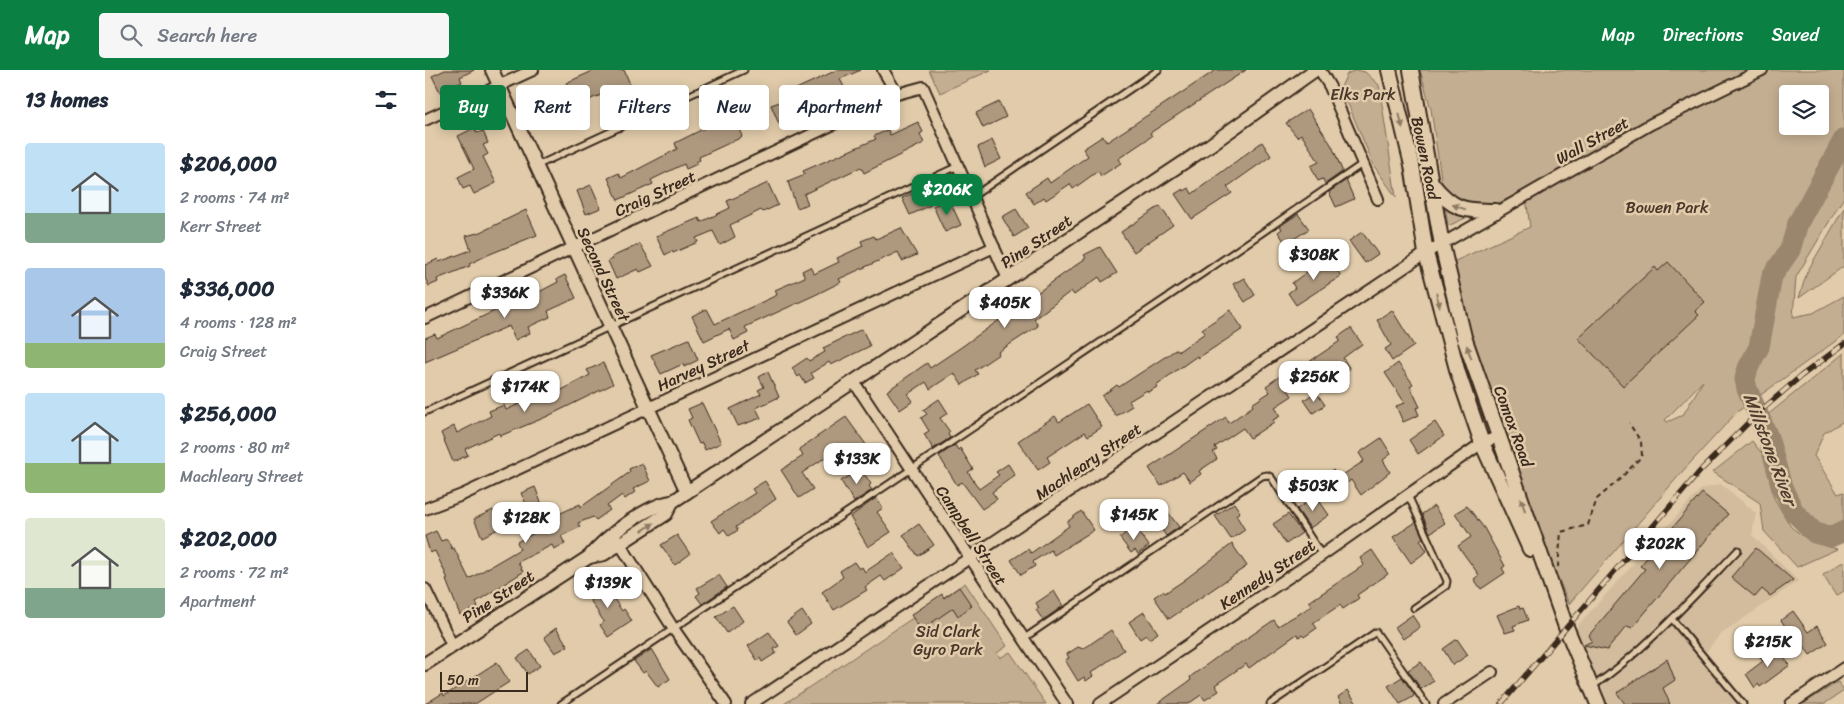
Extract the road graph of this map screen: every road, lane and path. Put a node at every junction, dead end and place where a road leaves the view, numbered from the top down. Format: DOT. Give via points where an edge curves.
graph roads {
  1 [pos="492,70"];
  2 [pos="533,70"];
  3 [pos="744,70"];
  4 [pos="883,70"];
  5 [pos="1158,70"];
  6 [pos="1315,70"];
  7 [pos="1320,70"];
  8 [pos="1411,70"];
  9 [pos="1762,70"];
  10 [pos="1388,71"];
  11 [pos="499,85"];
  12 [pos="501,85"];
  13 [pos="892,85"];
  14 [pos="900,93"];
  15 [pos="506,101"];
  16 [pos="440,113"];
  17 [pos="425,120"];
  18 [pos="821,130"];
  19 [pos="1362,164"];
  20 [pos="959,166"];
  21 [pos="536,167"];
  22 [pos="1431,184"];
  23 [pos="972,197"];
  24 [pos="1378,200"];
  25 [pos="1496,211"];
  26 [pos="1442,245"];
  27 [pos="994,247"];
  28 [pos="573,248"];
  29 [pos="1426,253"];
  30 [pos="1007,279"];
  31 [pos="425,318"];
  32 [pos="610,326"];
  33 [pos="853,382"];
  34 [pos="648,407"];
  35 [pos="425,412"];
  36 [pos="1629,423"];
  37 [pos="1500,436"];
  38 [pos="1482,443"];
  39 [pos="911,469"];
  40 [pos="687,492"];
  41 [pos="1408,495"];
  42 [pos="425,509"];
  43 [pos="617,539"];
  44 [pos="1738,550"];
  45 [pos="1322,555"];
  46 [pos="970,558"];
  47 [pos="1558,568"];
  48 [pos="425,589"];
  49 [pos="1414,608"];
  50 [pos="1563,617"];
  51 [pos="1672,619"];
  52 [pos="673,628"];
  53 [pos="1023,639"];
  54 [pos="452,645"];
  55 [pos="425,664"];
  56 [pos="1844,668"];
  57 [pos="1492,672"];
  58 [pos="1591,688"];
  59 [pos="561,704"];
  60 [pos="726,704"];
  61 [pos="751,704"];
  62 [pos="1067,704"];
  63 [pos="1100,704"];
  64 [pos="1270,704"];
  65 [pos="1426,704"];
  66 [pos="1444,704"];
  67 [pos="1598,704"];
  68 [pos="1743,704"];
  69 [pos="1791,704"];
  1 -- 11 [label="street, Second Street"];
  2 -- 12 [label="street"];
  3 -- 21 [label="lane"];
  4 -- 13 [label="street"];
  5 -- 23 [label="lane"];
  6 -- 30 [label="street, Pine Street" via="1210,145"];
  7 -- 19 [label="street"];
  8 -- 22 [label="main road, Bowen Road"];
  9 -- 25 [label="street, Wall Street" via="1651,124"];
  10 -- 29 [label="main road, Bowen Road, one-way" via="1412,165"];
  14 -- 20 [label="street, Craig Street" via="923,87"];
  15 -- 21 [label="street, Second Street"];
  16 -- 17 [label="street"];
  18 -- 28 [label="street, Craig Street"];
  19 -- 24 [label="street"];
  19 -- 39 [label="lane"];
  20 -- 23 [label="street"];
  20 -- 32 [label="lane"];
  21 -- 28 [label="street, Second Street"];
  25 -- 22 [label="main road, one-way" via="1469,211 1452,205"];
  22 -- 26 [label="main road, Bowen Road"];
  23 -- 27 [label="street"];
  25 -- 26 [label="street, Wall Street"];
  26 -- 29 [label="street, Machleary Street"];
  37 -- 26 [label="main road, Comox Road, one-way" via="1464,337"];
  27 -- 30 [label="street"];
  27 -- 34 [label="street, Harvey Street"];
  28 -- 31 [label="street, Craig Street"];
  28 -- 32 [label="street, Second Street"];
  29 -- 38 [label="main road, Comox Road, one-way" via="1458,373"];
  29 -- 46 [label="street, Machleary Street"];
  30 -- 33 [label="street, Pine Street"];
  32 -- 34 [label="street, Second Street"];
  32 -- 35 [label="lane"];
  33 -- 39 [label="street, Campbell Street"];
  33 -- 40 [label="street, Pine Street"];
  34 -- 40 [label="street, Second Street"];
  34 -- 42 [label="street, Harvey Street" via="462,495"];
  36 -- 47 [label="path" via="1641,442 1642,456 1597,499 1588,525 1561,532"];
  37 -- 38 [label="street, Kennedy Street"];
  50 -- 37 [label="main road, Comox Road, one-way"];
  38 -- 41 [label="street, Kennedy Street"];
  38 -- 50 [label="main road, Comox Road"];
  39 -- 46 [label="street, Campbell Street"];
  39 -- 52 [label="lane"];
  40 -- 43 [label="street, Pine Street" via="672,502 666,514"];
  41 -- 45 [label="street, Kennedy Street"];
  41 -- 49 [label="lane" via="1447,581 1446,586"];
  43 -- 52 [label="street"];
  43 -- 54 [label="street, Pine Street" via="604,554 589,557"];
  44 -- 51 [label="lane"];
  45 -- 53 [label="lane" via="1271,477 1262,476"];
  45 -- 63 [label="street, Kennedy Street"];
  46 -- 53 [label="street, Campbell Street"];
  46 -- 61 [label="street, Machleary Street"];
  48 -- 54 [label="street"];
  50 -- 58 [label="main road, Comox Road"];
  51 -- 58 [label="lane" via="1616,670"];
  51 -- 68 [label="lane"];
  52 -- 59 [label="lane"];
  52 -- 60 [label="street"];
  53 -- 62 [label="street, Campbell Street"];
  54 -- 55 [label="street, Pine Street"];
  56 -- 69 [label="street"];
  57 -- 66 [label="street"];
  58 -- 67 [label="main road, Comox Road"];
  64 -- 65 [label="lane" via="1376,632"];
}
